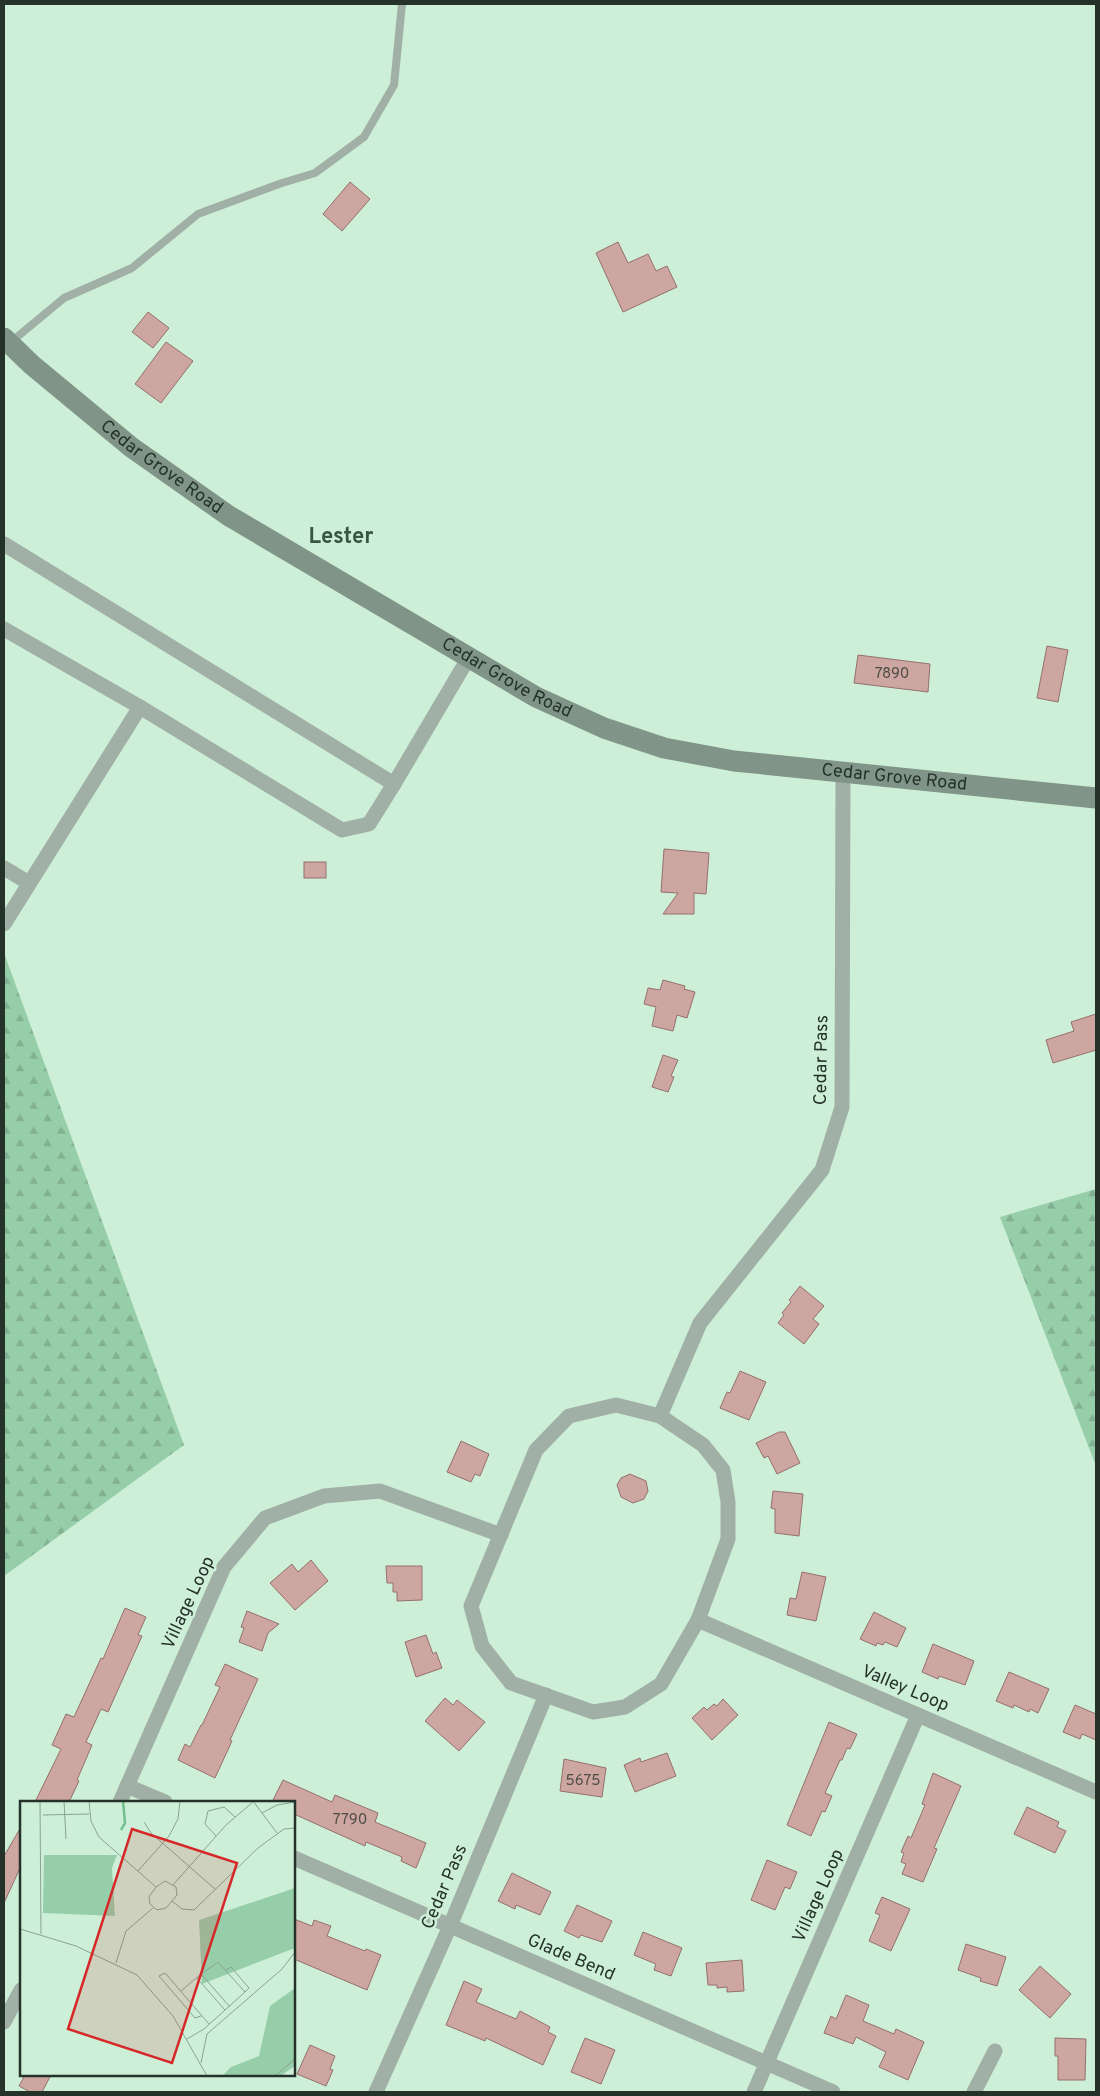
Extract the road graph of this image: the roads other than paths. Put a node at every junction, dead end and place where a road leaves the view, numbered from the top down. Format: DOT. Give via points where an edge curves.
graph roads {
  1 [pos="402,4"];
  2 [pos="7,340"];
  3 [pos="4,544"];
  4 [pos="4,629"];
  5 [pos="469,658"];
  6 [pos="140,707"];
  7 [pos="843,772"];
  8 [pos="394,784"];
  9 [pos="1096,798"];
  10 [pos="4,868"];
  11 [pos="29,883"];
  12 [pos="4,924"];
  13 [pos="660,1416"];
  14 [pos="501,1535"];
  15 [pos="698,1620"];
  16 [pos="546,1695"];
  17 [pos="918,1715"];
  18 [pos="127,1786"];
  19 [pos="1096,1792"];
  20 [pos="120,1801"];
  21 [pos="163,1801"];
  22 [pos="295,1858"];
  23 [pos="450,1926"];
  24 [pos="20,1992"];
  25 [pos="4,2022"];
  26 [pos="995,2052"];
  27 [pos="766,2064"];
  28 [pos="376,2092"];
  29 [pos="754,2092"];
  30 [pos="833,2092"];
  31 [pos="974,2092"];
  1 -- 2 [label="lane" via="394,85 364,137 315,173 198,214 132,268 64,298"];
  2 -- 5 [label="main road, Cedar Grove Road" via="131,447 229,516"];
  3 -- 8 [label="street"];
  4 -- 6 [label="street"];
  5 -- 7 [label="main road, Cedar Grove Road" via="536,697 604,728 664,748 734,761"];
  5 -- 8 [label="street"];
  6 -- 8 [label="street" via="342,830 369,824"];
  6 -- 11 [label="street"];
  7 -- 9 [label="main road, Cedar Grove Road"];
  7 -- 13 [label="street, Cedar Pass" via="842,1107 822,1170 700,1323"];
  10 -- 11 [label="street"];
  11 -- 12 [label="street"];
  13 -- 14 [label="street" via="616,1405 569,1416 536,1450"];
  13 -- 15 [label="street" via="703,1445 723,1470 728,1502 728,1539"];
  14 -- 16 [label="street" via="471,1606 482,1646 511,1682"];
  14 -- 18 [label="street, Village Loop" via="380,1491 324,1496 265,1518 224,1566"];
  15 -- 16 [label="street" via="661,1684 625,1707 593,1712"];
  15 -- 17 [label="street, Valley Loop"];
  16 -- 23 [label="street, Cedar Pass"];
  17 -- 19 [label="street, Valley Loop"];
  17 -- 27 [label="street, Village Loop"];
  18 -- 20 [label="street, Village Loop"];
  18 -- 21 [label="street"];
  22 -- 23 [label="street, Glade Bend"];
  23 -- 27 [label="street, Glade Bend"];
  23 -- 28 [label="street, Cedar Pass"];
  24 -- 25 [label="street"];
  26 -- 31 [label="street"];
  27 -- 29 [label="street, Village Loop"];
  27 -- 30 [label="street, Glade Bend"];
}
